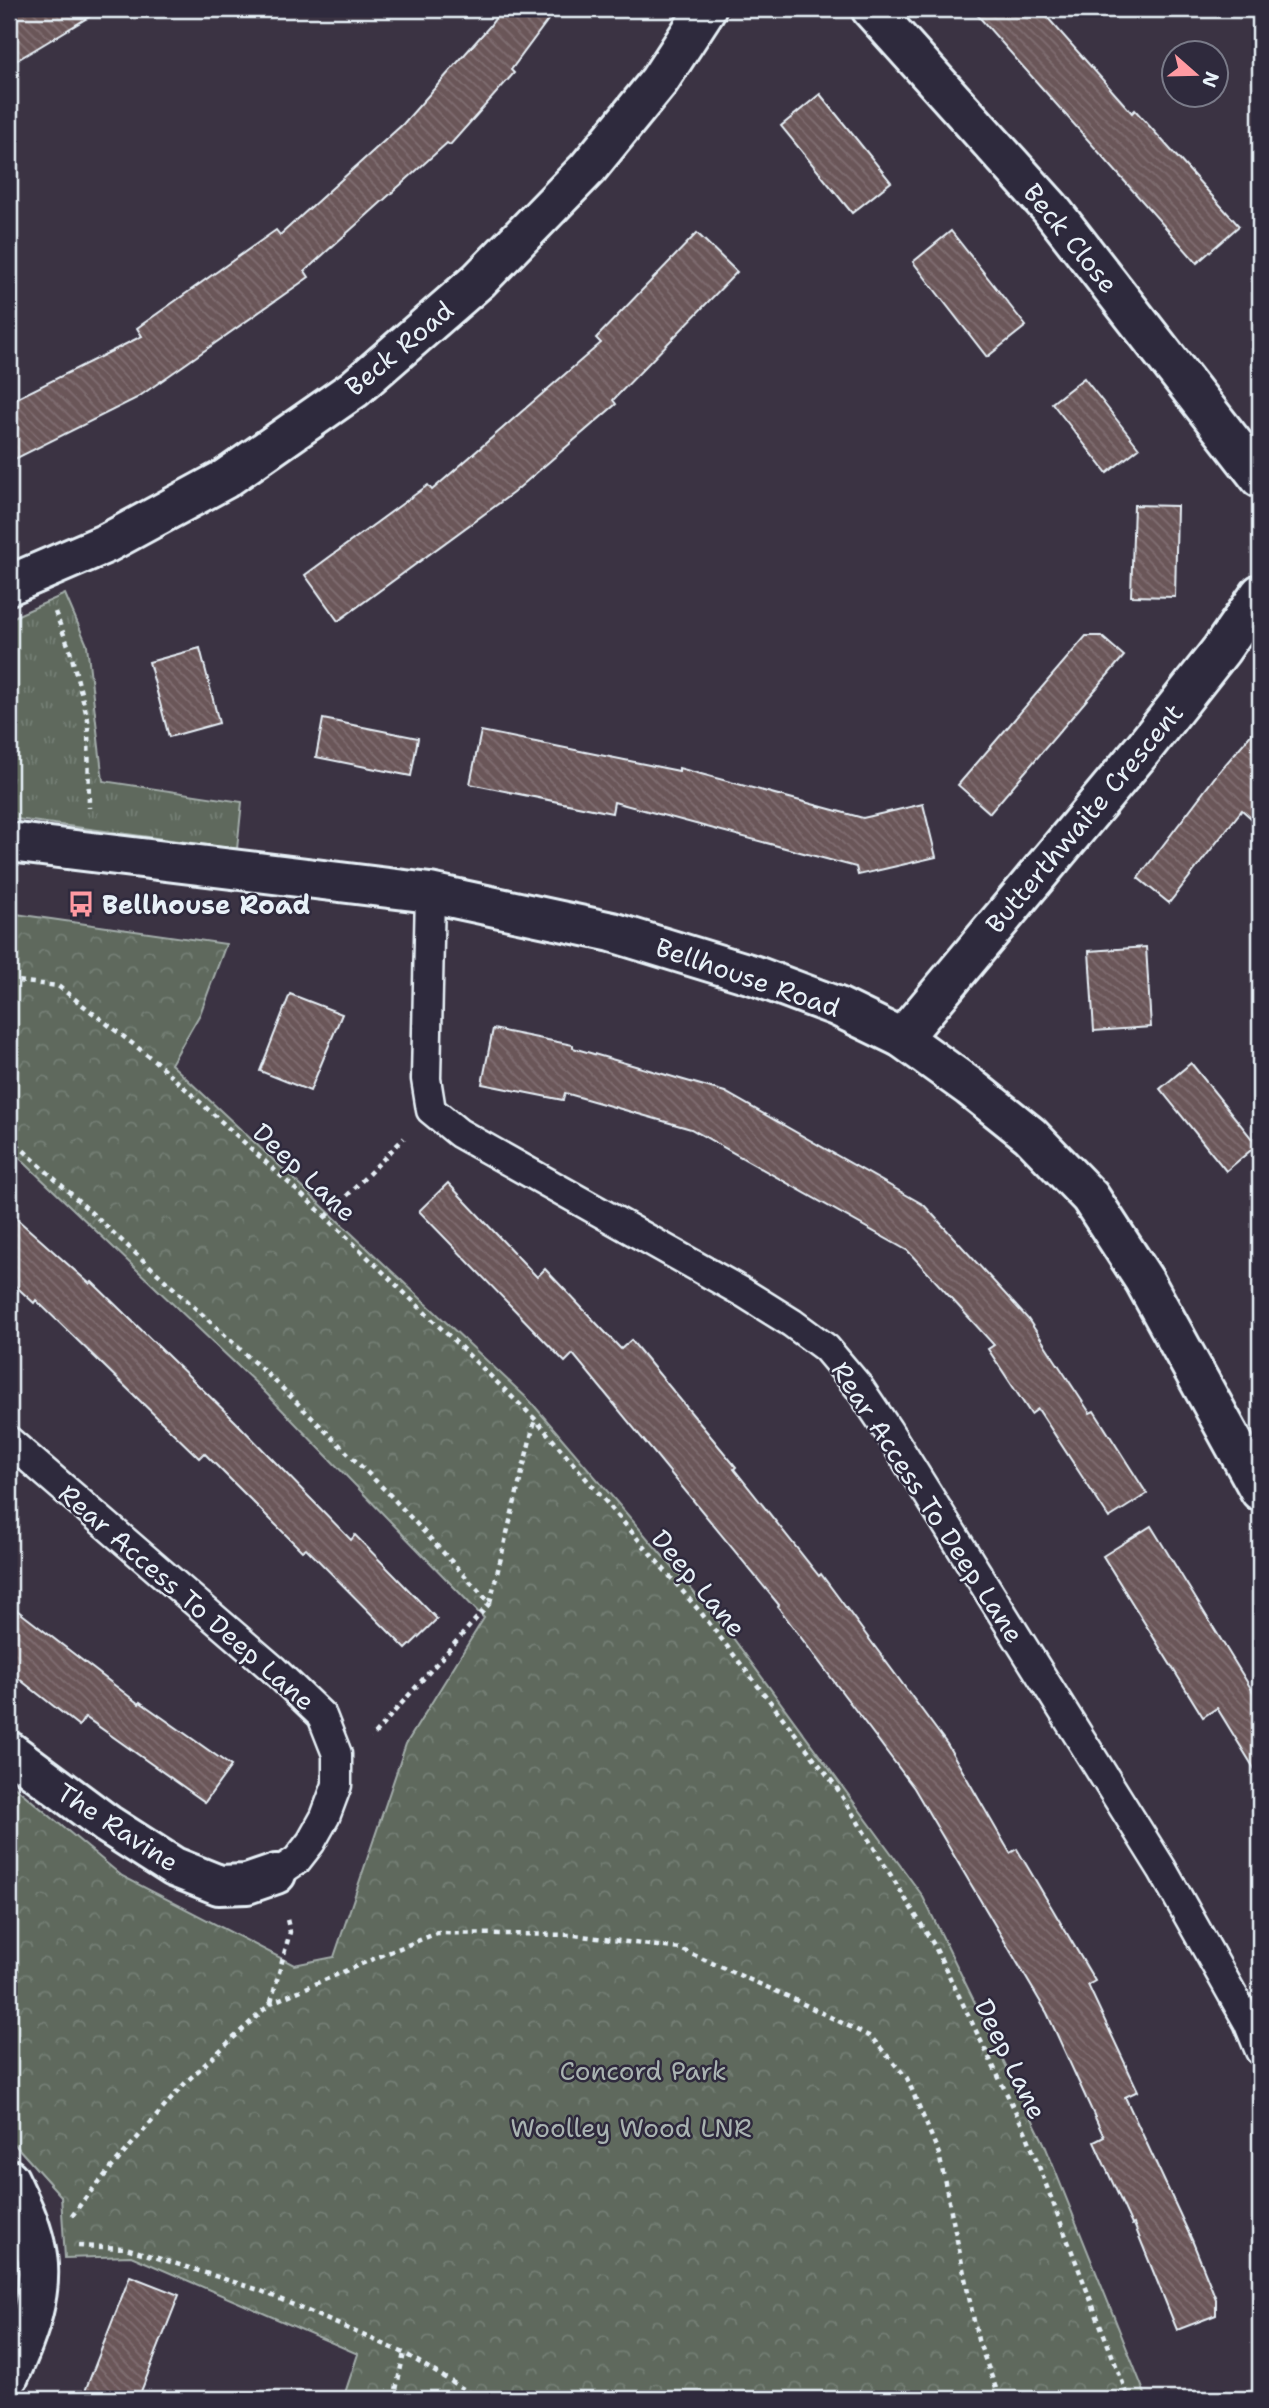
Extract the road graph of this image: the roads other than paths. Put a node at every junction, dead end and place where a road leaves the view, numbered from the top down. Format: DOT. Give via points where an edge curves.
graph roads {
  1 [pos="706,9"];
  2 [pos="870,9"];
  3 [pos="1260,478"];
  4 [pos="24,579"];
  5 [pos="1260,594"];
  6 [pos="9,842"];
  7 [pos="430,893"];
  8 [pos="902,1038"];
  9 [pos="9,1440"];
  10 [pos="1258,1481"];
  11 [pos="9,1751"];
  12 [pos="276,1874"];
  13 [pos="1254,2019"];
  14 [pos="1260,2051"];
  15 [pos="9,2179"];
  16 [pos="9,2376"];
  1 -- 4 [label="street, Beck Road" via="659,81 588,168 479,280 354,389 225,480 107,543"];
  2 -- 3 [label="street, Beck Close" via="1050,208"];
  5 -- 8 [label="street, Butterthwaite Crescent" via="1143,750"];
  6 -- 7 [label="street, Bellhouse Road"];
  7 -- 8 [label="street, Bellhouse Road" via="612,932 756,976 836,1006"];
  7 -- 13 [label="lane, Rear Access To Deep Lane" via="426,1079 431,1110 459,1133 744,1293 826,1348 894,1441"];
  8 -- 10 [label="street, Bellhouse Road" via="1030,1135 1090,1197 1144,1280"];
  9 -- 12 [label="lane, Rear Access To Deep Lane" via="322,1716 337,1754 337,1785 326,1817 297,1860"];
  11 -- 12 [label="street, The Ravine" via="174,1867 219,1885 247,1884"];
  13 -- 14 [label="lane, Rear Access To Deep Lane"];
  15 -- 16 [label="street" via="43,2245 34,2307"];
}
